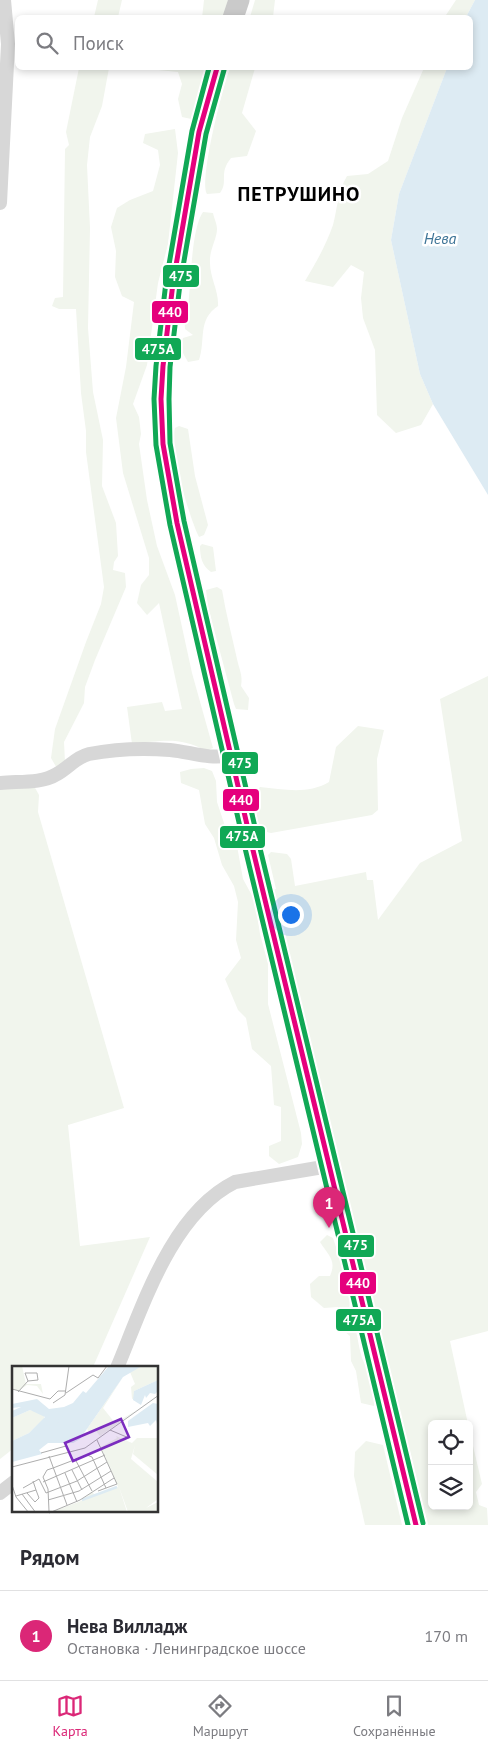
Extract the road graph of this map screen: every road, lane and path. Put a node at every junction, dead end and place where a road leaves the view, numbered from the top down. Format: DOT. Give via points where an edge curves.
graph roads {
  1 [pos="4,0"];
  2 [pos="239,0"];
  3 [pos="234,15"];
  4 [pos="216,70"];
  5 [pos="3,83"];
  6 [pos="0,202"];
  7 [pos="230,755"];
  8 [pos="0,783"];
  9 [pos="329,1166"];
  10 [pos="118,1366"];
  11 [pos="12,1484"];
  12 [pos="0,1493"];
  13 [pos="416,1525"];
  1 -- 5 [label="street" via="8,44"];
  2 -- 3 [label="main road"];
  4 -- 7 [label="main road" via="199,132 164,351 161,399 164,444 177,523"];
  5 -- 6 [label="street"];
  7 -- 8 [label="street" via="211,758 149,749 87,754 56,775 42,780"];
  7 -- 9 [label="main road"];
  9 -- 10 [label="street" via="235,1182 209,1200 180,1233 159,1270"];
  9 -- 13 [label="main road"];
  11 -- 12 [label="street"];
}
